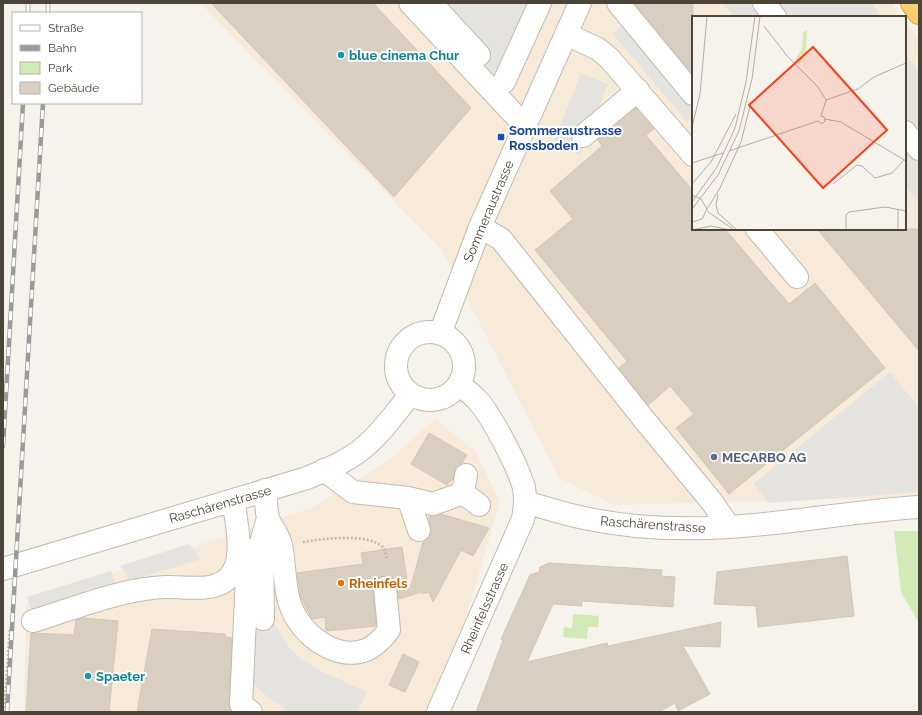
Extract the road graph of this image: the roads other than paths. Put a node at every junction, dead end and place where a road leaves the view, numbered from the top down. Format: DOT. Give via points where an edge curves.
graph roads {
  1 [pos="410,3"];
  2 [pos="431,3"];
  3 [pos="540,3"];
  4 [pos="580,3"];
  5 [pos="618,3"];
  6 [pos="764,3"];
  7 [pos="912,3"];
  8 [pos="919,13"];
  9 [pos="774,16"];
  10 [pos="566,34"];
  11 [pos="504,82"];
  12 [pos="638,90"];
  13 [pos="692,93"];
  14 [pos="528,119"];
  15 [pos="906,133"];
  16 [pos="583,136"];
  17 [pos="919,149"];
  18 [pos="692,154"];
  19 [pos="480,227"];
  20 [pos="757,230"];
  21 [pos="797,277"];
  22 [pos="440,334"];
  23 [pos="459,385"];
  24 [pos="411,394"];
  25 [pos="324,470"];
  26 [pos="265,490"];
  27 [pos="470,491"];
  28 [pos="408,498"];
  29 [pos="233,500"];
  30 [pos="526,502"];
  31 [pos="919,507"];
  32 [pos="268,518"];
  33 [pos="238,526"];
  34 [pos="729,527"];
  35 [pos="419,530"];
  36 [pos="3,569"];
  37 [pos="385,588"];
  38 [pos="263,619"];
  39 [pos="33,621"];
  40 [pos="251,712"];
  41 [pos="438,712"];
  1 -- 14 [label="street"];
  2 -- 11 [label="street"];
  3 -- 11 [label="street"];
  4 -- 10 [label="street, Sommeraustrasse"];
  5 -- 13 [label="street"];
  6 -- 9 [label="street"];
  7 -- 8 [label="highway"];
  10 -- 12 [label="street" via="598,49"];
  10 -- 14 [label="street, Sommeraustrasse"];
  11 -- 14 [label="street"];
  12 -- 16 [label="street"];
  12 -- 18 [label="street"];
  14 -- 19 [label="street, Sommeraustrasse"];
  15 -- 17 [label="street"];
  19 -- 22 [label="street, Sommeraustrasse"];
  19 -- 34 [label="street" via="501,239 712,502"];
  20 -- 21 [label="street"];
  22 -- 23 [label="street" via="461,351 464,368"];
  22 -- 24 [label="street" via="423,333 415,336 400,352 397,373 402,385"];
  23 -- 24 [label="street" via="437,400 424,400"];
  23 -- 30 [label="street" via="479,402 488,414 518,470"];
  24 -- 25 [label="street, Raschärenstrasse" via="379,433 361,450"];
  25 -- 26 [label="street, Raschärenstrasse" via="307,478"];
  25 -- 28 [label="street" via="353,492"];
  26 -- 29 [label="street, Raschärenstrasse"];
  26 -- 32 [label="street"];
  27 -- 28 [label="street" via="433,504"];
  28 -- 35 [label="street"];
  29 -- 33 [label="street"];
  29 -- 36 [label="street, Raschärenstrasse"];
  30 -- 34 [label="street, Raschärenstrasse" via="584,518 620,524 689,528"];
  30 -- 41 [label="street, Rheinfelsstrasse" via="523,519"];
  31 -- 34 [label="street, Raschärenstrasse"];
  32 -- 37 [label="street" via="281,544 289,602 297,619 308,632 330,648 354,653 367,650 378,642 389,630"];
  32 -- 38 [label="street" via="262,539"];
  33 -- 39 [label="street" via="238,558 234,572 219,584 200,588 166,587 136,590"];
  33 -- 40 [label="street" via="248,555 241,704"];
}
